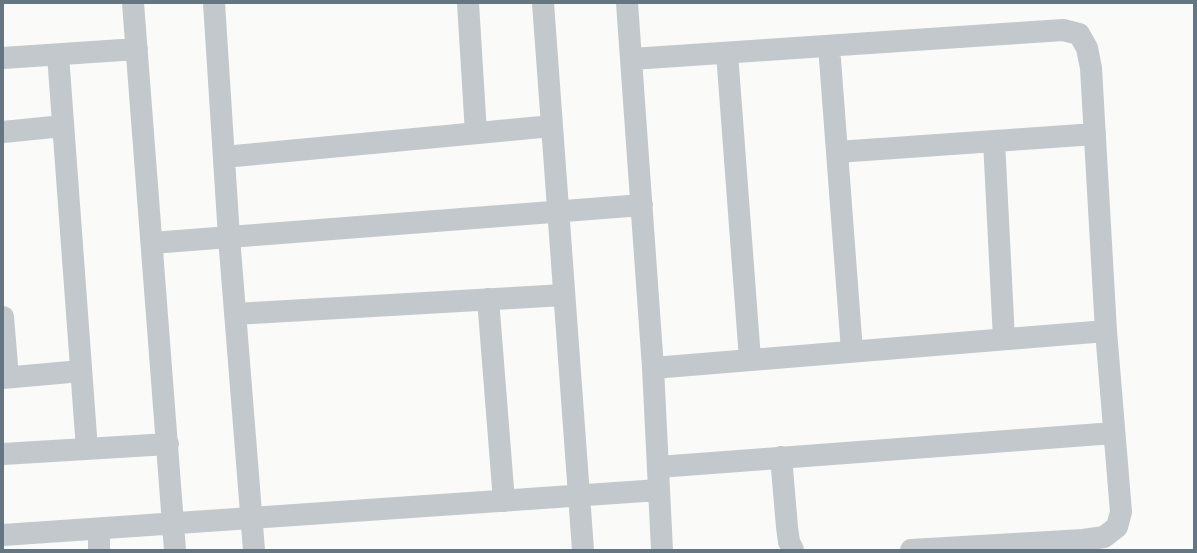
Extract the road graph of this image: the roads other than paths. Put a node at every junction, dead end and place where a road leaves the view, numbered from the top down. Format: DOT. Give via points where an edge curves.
graph roads {
  1 [pos="133,3"];
  2 [pos="214,3"];
  3 [pos="468,3"];
  4 [pos="543,3"];
  5 [pos="627,3"];
  6 [pos="829,46"];
  7 [pos="137,49"];
  8 [pos="727,53"];
  9 [pos="58,55"];
  10 [pos="3,58"];
  11 [pos="632,59"];
  12 [pos="63,126"];
  13 [pos="552,126"];
  14 [pos="3,132"];
  15 [pos="476,133"];
  16 [pos="1095,134"];
  17 [pos="994,141"];
  18 [pos="837,152"];
  19 [pos="224,158"];
  20 [pos="642,205"];
  21 [pos="558,212"];
  22 [pos="229,237"];
  23 [pos="152,243"];
  24 [pos="564,295"];
  25 [pos="488,299"];
  26 [pos="235,314"];
  27 [pos="3,317"];
  28 [pos="1106,331"];
  29 [pos="1004,339"];
  30 [pos="852,351"];
  31 [pos="750,359"];
  32 [pos="653,368"];
  33 [pos="82,371"];
  34 [pos="6,378"];
  35 [pos="1114,433"];
  36 [pos="168,444"];
  37 [pos="87,449"];
  38 [pos="3,454"];
  39 [pos="781,457"];
  40 [pos="658,467"];
  41 [pos="659,490"];
  42 [pos="578,496"];
  43 [pos="504,501"];
  44 [pos="252,519"];
  45 [pos="174,524"];
  46 [pos="3,535"];
  47 [pos="99,540"];
  48 [pos="175,550"];
  49 [pos="254,550"];
  50 [pos="583,550"];
  51 [pos="662,550"];
  52 [pos="793,550"];
  53 [pos="911,550"];
  1 -- 7 [label="street"];
  2 -- 19 [label="street"];
  3 -- 15 [label="street"];
  4 -- 13 [label="street"];
  5 -- 11 [label="street"];
  6 -- 8 [label="street"];
  6 -- 16 [label="street" via="1063,30 1079,34 1087,48 1091,68"];
  6 -- 18 [label="street"];
  7 -- 9 [label="street"];
  7 -- 23 [label="street"];
  8 -- 11 [label="street"];
  8 -- 31 [label="street"];
  9 -- 10 [label="street"];
  9 -- 12 [label="street"];
  11 -- 20 [label="street"];
  12 -- 14 [label="street"];
  12 -- 33 [label="street"];
  13 -- 15 [label="street"];
  13 -- 21 [label="street"];
  15 -- 19 [label="street"];
  16 -- 17 [label="street"];
  16 -- 28 [label="street"];
  17 -- 18 [label="street"];
  17 -- 29 [label="street"];
  18 -- 30 [label="street"];
  19 -- 22 [label="street"];
  20 -- 21 [label="street"];
  20 -- 32 [label="street"];
  21 -- 22 [label="street"];
  21 -- 24 [label="street"];
  22 -- 23 [label="street"];
  22 -- 26 [label="street"];
  23 -- 36 [label="street"];
  24 -- 25 [label="street"];
  24 -- 42 [label="street"];
  25 -- 26 [label="street"];
  25 -- 43 [label="street"];
  26 -- 44 [label="street"];
  27 -- 34 [label="street"];
  28 -- 29 [label="street"];
  28 -- 35 [label="street"];
  29 -- 30 [label="street"];
  30 -- 31 [label="street"];
  31 -- 32 [label="street"];
  32 -- 40 [label="street"];
  33 -- 34 [label="street"];
  33 -- 37 [label="street"];
  35 -- 39 [label="street"];
  35 -- 53 [label="street" via="1121,512 1118,527 1104,537"];
  36 -- 37 [label="street"];
  36 -- 45 [label="street"];
  37 -- 38 [label="street"];
  39 -- 40 [label="street"];
  39 -- 52 [label="street" via="787,527"];
  40 -- 41 [label="street"];
  41 -- 42 [label="street"];
  41 -- 51 [label="street"];
  42 -- 43 [label="street"];
  42 -- 50 [label="street"];
  43 -- 44 [label="street"];
  44 -- 45 [label="street"];
  44 -- 49 [label="street"];
  45 -- 47 [label="street"];
  45 -- 48 [label="street"];
  46 -- 47 [label="street"];
}
